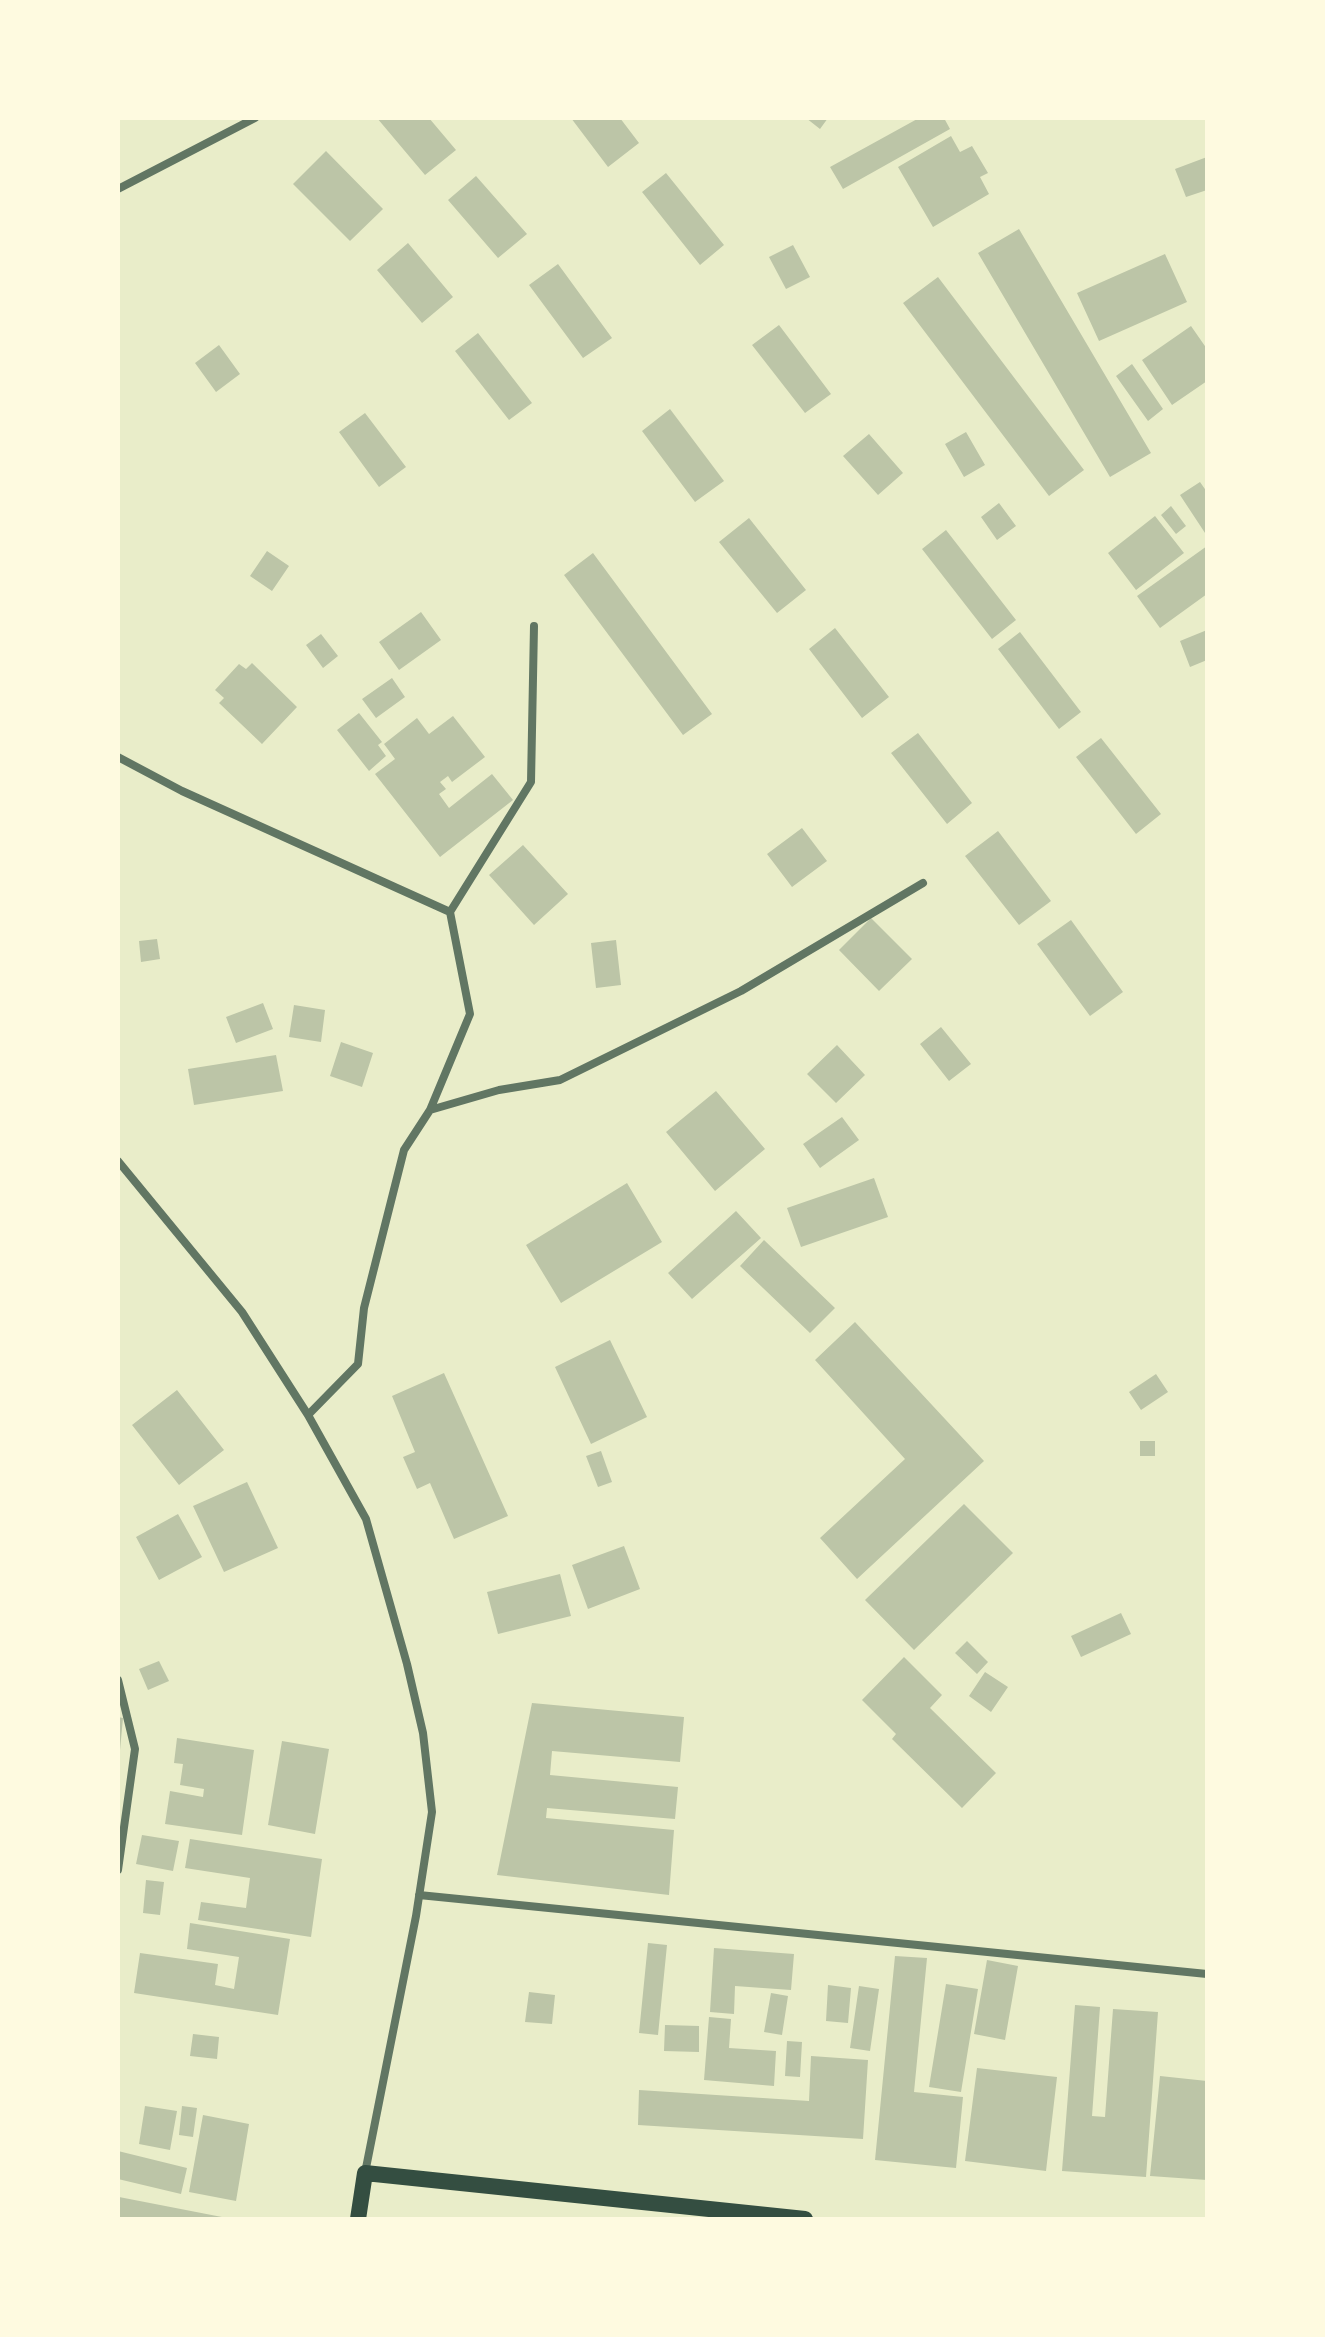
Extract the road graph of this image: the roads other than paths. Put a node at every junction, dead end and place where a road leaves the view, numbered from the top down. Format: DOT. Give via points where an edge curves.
graph roads {
  1 [pos="255,118"];
  2 [pos="118,189"];
  3 [pos="534,626"];
  4 [pos="118,757"];
  5 [pos="923,883"];
  6 [pos="450,912"];
  7 [pos="430,1110"];
  8 [pos="118,1161"];
  9 [pos="308,1415"];
  10 [pos="118,1680"];
  11 [pos="118,1870"];
  12 [pos="419,1895"];
  13 [pos="1207,1974"];
  14 [pos="365,2173"];
  15 [pos="358,2219"];
  16 [pos="804,2219"];
  1 -- 2 [label="street"];
  3 -- 6 [label="street" via="531,782"];
  4 -- 6 [label="street"];
  5 -- 7 [label="street" via="741,991 560,1080"];
  6 -- 7 [label="street" via="470,1014"];
  7 -- 9 [label="street" via="404,1150 364,1308 358,1364"];
  8 -- 9 [label="street" via="242,1312"];
  9 -- 12 [label="street" via="366,1519 423,1733 432,1812"];
  10 -- 11 [label="street" via="135,1749"];
  12 -- 13 [label="street"];
  12 -- 14 [label="street"];
  14 -- 15 [label="main road"];
  14 -- 16 [label="main road"];
}
